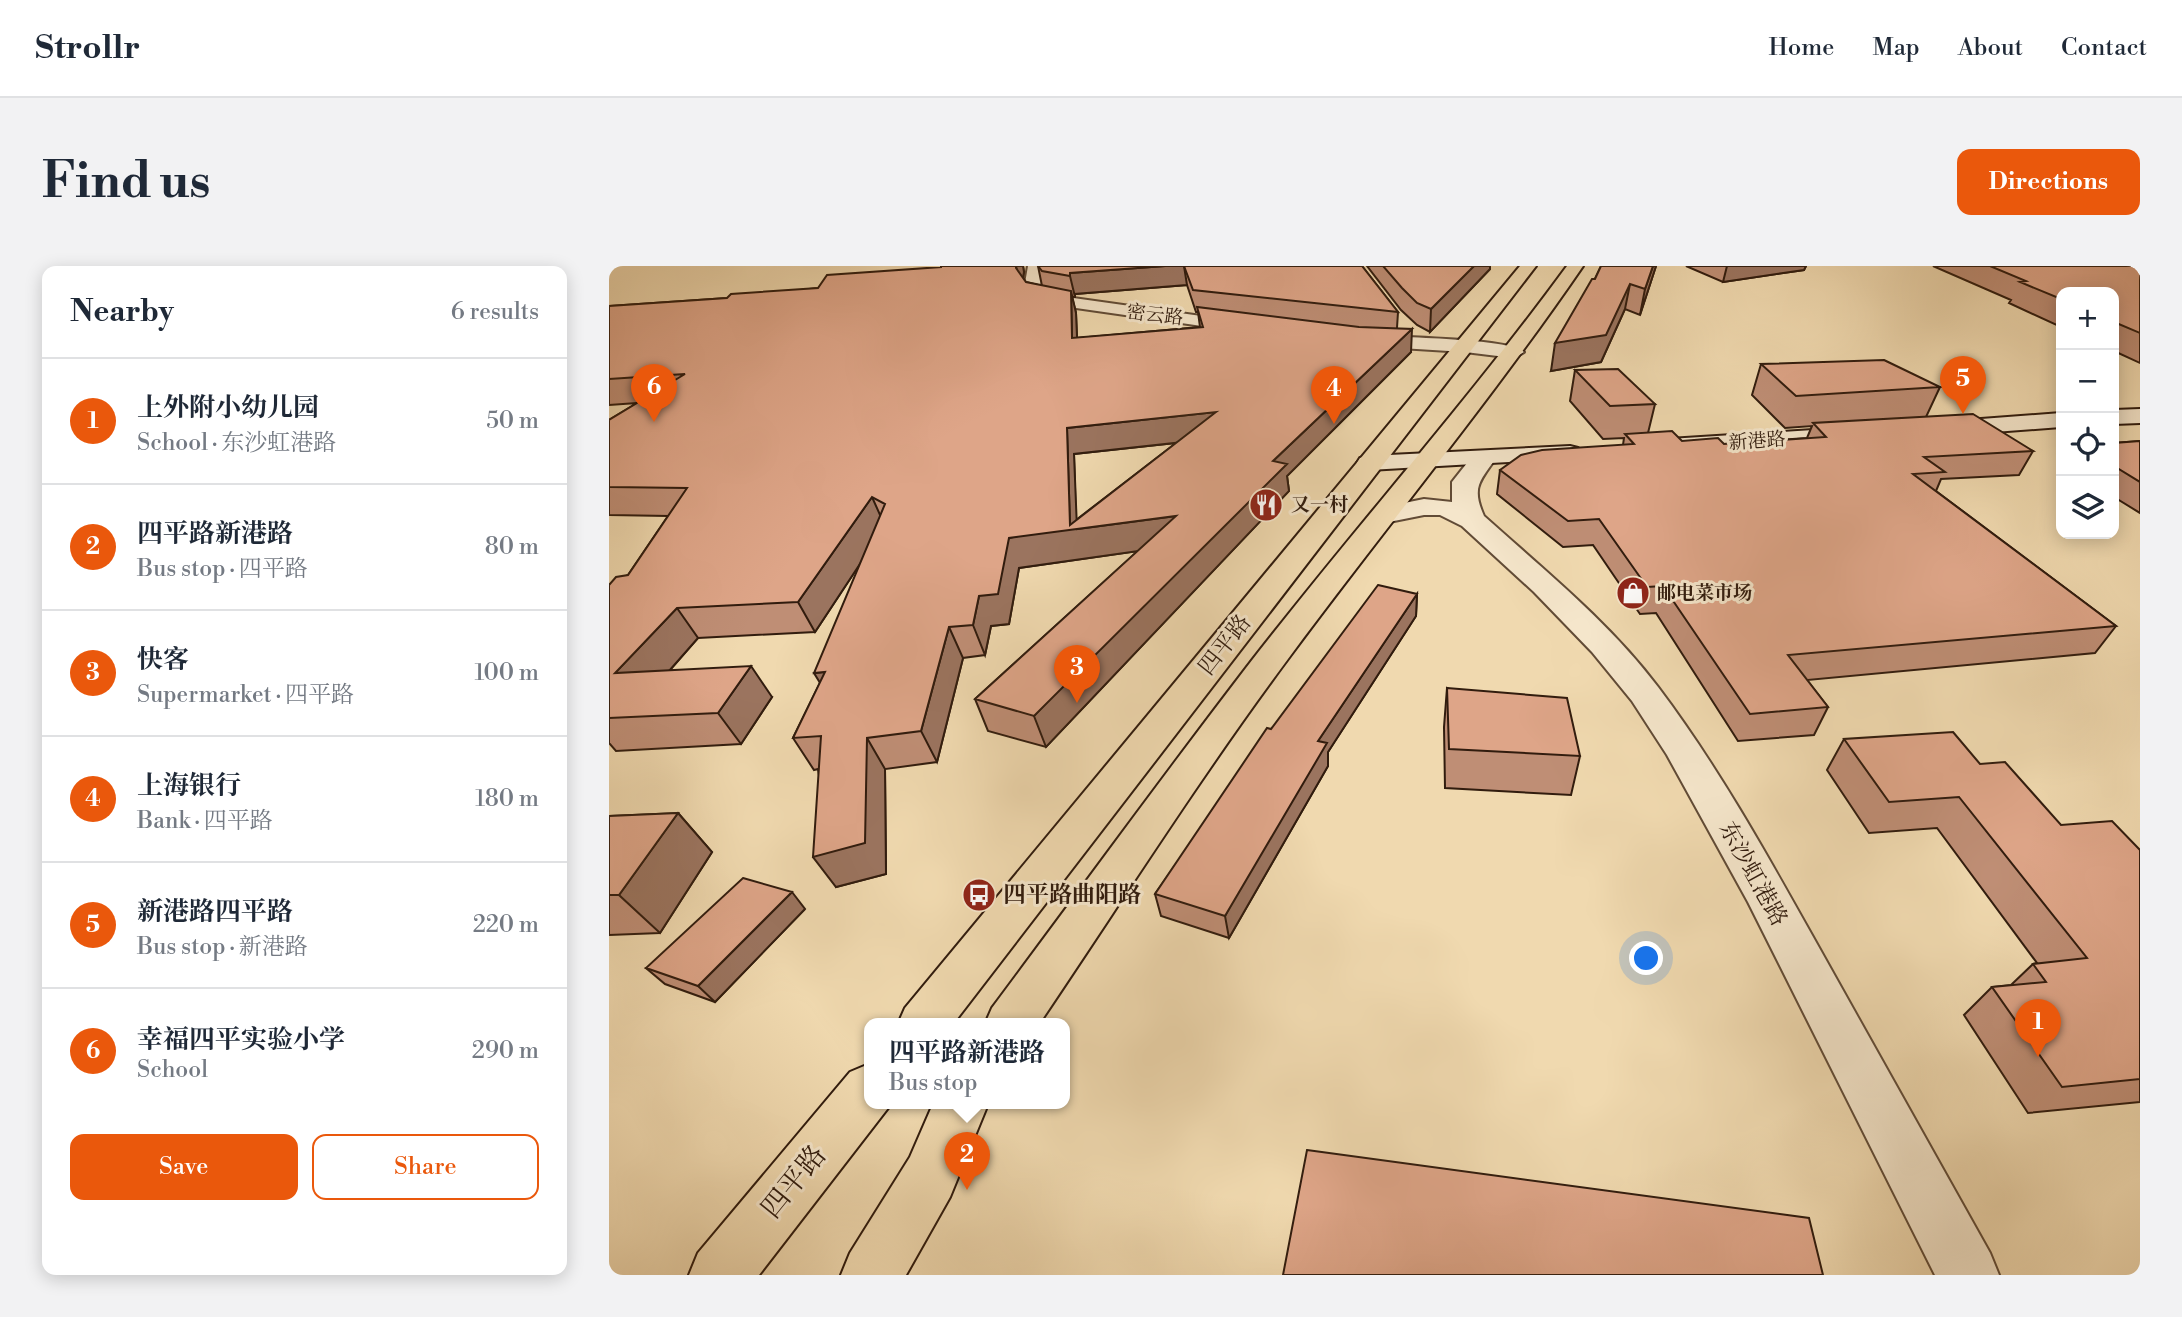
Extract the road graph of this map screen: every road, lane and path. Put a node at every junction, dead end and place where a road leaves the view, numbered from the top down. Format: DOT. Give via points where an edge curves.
graph roads {
  1 [pos="1036,266"];
  2 [pos="1528,266"];
  3 [pos="1575,266"];
  4 [pos="1399,321"];
  5 [pos="1271,330"];
  6 [pos="1347,340"];
  7 [pos="1465,346"];
  8 [pos="1514,352"];
  9 [pos="2140,416"];
  10 [pos="2119,417"];
  11 [pos="2056,420"];
  12 [pos="1921,430"];
  13 [pos="1880,433"];
  14 [pos="1646,448"];
  15 [pos="1590,452"];
  16 [pos="1484,458"];
  17 [pos="1424,461"];
  18 [pos="1369,463"];
  19 [pos="1384,515"];
  20 [pos="1472,520"];
  21 [pos="928,1018"];
  22 [pos="1014,1018"];
  23 [pos="864,1096"];
  24 [pos="959,1109"];
  25 [pos="720,1275"];
  26 [pos="872,1275"];
  27 [pos="1968,1275"];
  1 -- 5 [label="street, 密云路" via="1032,289 1040,298"];
  2 -- 7 [label="main road, 四平路"];
  3 -- 8 [label="main road, 四平路"];
  4 -- 7 [label="street" via="1420,338"];
  6 -- 7 [label="street"];
  7 -- 8 [label="street"];
  7 -- 18 [label="main road, 四平路"];
  8 -- 17 [label="main road, 四平路"];
  9 -- 10 [label="street"];
  11 -- 12 [label="street"];
  13 -- 14 [label="street, 新港路"];
  15 -- 16 [label="street"];
  16 -- 17 [label="street"];
  16 -- 20 [label="street" via="1465,482 1465,503"];
  17 -- 18 [label="street"];
  17 -- 19 [label="main road, 四平路"];
  18 -- 21 [label="main road, 四平路"];
  19 -- 20 [label="street, 东沙虹港路" via="1441,507"];
  19 -- 22 [label="main road, 四平路" via="1258,676"];
  20 -- 27 [label="street, 东沙虹港路" via="1604,645 1683,750 1772,904"];
  23 -- 25 [label="main road, 四平路"];
  24 -- 26 [label="main road" via="930,1177"];
}
